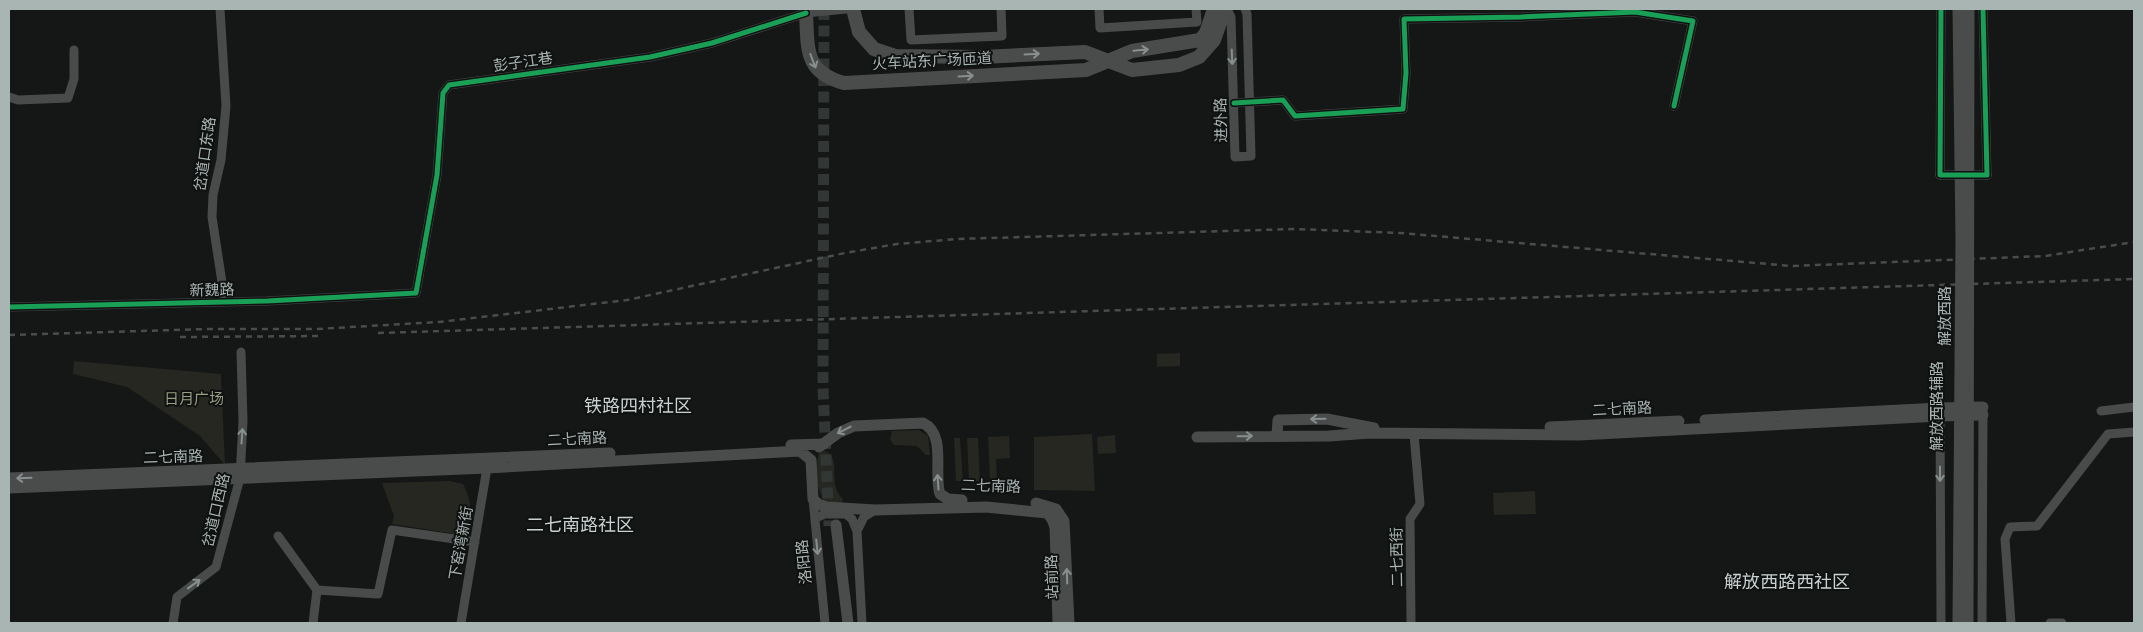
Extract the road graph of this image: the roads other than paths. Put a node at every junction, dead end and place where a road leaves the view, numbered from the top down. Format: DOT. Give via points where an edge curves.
graph roads {
  1 [pos="220,9"];
  2 [pos="849,9"];
  3 [pos="909,9"];
  4 [pos="1001,9"];
  5 [pos="1098,9"];
  6 [pos="1196,9"];
  7 [pos="1214,9"];
  8 [pos="1226,9"];
  9 [pos="1245,9"];
  10 [pos="1941,9"];
  11 [pos="1957,9"];
  12 [pos="1969,9"];
  13 [pos="1976,9"];
  14 [pos="1983,9"];
  15 [pos="806,11"];
  16 [pos="1436,14"];
  17 [pos="74,50"];
  18 [pos="1109,60"];
  19 [pos="9,97"];
  20 [pos="1249,102"];
  21 [pos="1234,103"];
  22 [pos="1674,106"];
  23 [pos="416,292"];
  24 [pos="225,302"];
  25 [pos="9,307"];
  26 [pos="241,352"];
  27 [pos="2134,408"];
  28 [pos="1983,411"];
  29 [pos="2101,411"];
  30 [pos="1940,412"];
  31 [pos="2134,432"];
  32 [pos="1414,434"];
  33 [pos="1277,435"];
  34 [pos="1196,437"];
  35 [pos="824,444"];
  36 [pos="812,464"];
  37 [pos="487,468"];
  38 [pos="240,474"];
  39 [pos="9,478"];
  40 [pos="9,488"];
  41 [pos="813,498"];
  42 [pos="876,510"];
  43 [pos="815,522"];
  44 [pos="1060,530"];
  45 [pos="857,531"];
  46 [pos="278,536"];
  47 [pos="475,542"];
  48 [pos="317,590"];
  49 [pos="173,623"];
  50 [pos="313,623"];
  51 [pos="461,623"];
  52 [pos="825,623"];
  53 [pos="840,623"];
  54 [pos="848,623"];
  55 [pos="862,623"];
  56 [pos="1058,623"];
  57 [pos="1069,623"];
  58 [pos="1412,623"];
  59 [pos="1941,623"];
  60 [pos="1950,623"];
  61 [pos="1958,623"];
  62 [pos="1968,623"];
  63 [pos="1976,623"];
  64 [pos="1982,623"];
  65 [pos="2012,623"];
  66 [pos="2050,623"];
  67 [pos="2062,623"];
  1 -- 24 [label="street, 岔道口东路" via="226,106 212,217"];
  2 -- 15 [label="street"];
  2 -- 18 [label="highway, 火车站东广场匝道, one-way, bridge" via="859,32 874,50 894,56 982,57 1085,52"];
  3 -- 4 [label="street" via="911,40 1002,36"];
  5 -- 6 [label="street" via="1100,28 1197,22"];
  18 -- 7 [label="highway, 火车站东广场匝道, one-way, bridge" via="1132,51 1200,40 1206,33"];
  8 -- 18 [label="highway, 火车站东广场匝道, bridge" via="1214,40 1199,57 1179,65 1132,70"];
  8 -- 21 [label="street, 进外路, one-way" via="1231,17"];
  9 -- 20 [label="street, 进外路" via="1248,14"];
  10 -- 14 [label="street, bridge" via="1940,174 1987,174"];
  11 -- 60 [label="main road, 解放西路辅路"];
  11 -- 61 [label="main road, 解放西路" via="1961,239"];
  12 -- 62 [label="main road, 解放西路"];
  13 -- 63 [label="main road"];
  15 -- 18 [label="highway, 火车站东广场匝道, one-way, bridge" via="807,44 815,68 827,78 844,83 1086,70"];
  15 -- 23 [label="street, 彭子江巷" via="712,43 650,57 450,85 443,93 437,175"];
  16 -- 20 [label="street" via="1404,19 1406,73 1403,109 1295,116 1284,100"];
  16 -- 22 [label="street" via="1636,12 1693,21"];
  17 -- 19 [label="street" via="74,79 68,98 18,100"];
  20 -- 21 [label="street"];
  20 -- 21 [label="street, 进外路" via="1251,156 1235,157"];
  23 -- 24 [label="street, 新魏路"];
  24 -- 25 [label="street, 新魏路"];
  38 -- 26 [label="street, 岔道口西路, one-way" via="243,420"];
  27 -- 29 [label="street"];
  28 -- 30 [label="main road, 二七南路, bridge"];
  28 -- 64 [label="street"];
  30 -- 32 [label="main road, 二七南路" via="1580,435"];
  30 -- 33 [label="main road, 二七南路, one-way" via="1573,427 1366,428 1328,419 1278,420"];
  30 -- 59 [label="street, 解放西路辅路, one-way"];
  31 -- 65 [label="street" via="2108,434 2037,526 2010,527 2005,539"];
  32 -- 33 [label="main road, 二七南路"];
  32 -- 58 [label="street, 二七西街" via="1420,504 1410,519"];
  34 -- 33 [label="main road, 二七南路, one-way"];
  35 -- 36 [label="main road" via="815,453"];
  35 -- 38 [label="main road, 二七南路"];
  44 -- 35 [label="main road, 二七南路, one-way" via="1062,515 1046,505 952,500 942,496 938,487 935,437 929,426 923,423 854,426"];
  36 -- 37 [label="main road, 二七南路" via="806,454 792,450"];
  36 -- 41 [label="main road"];
  37 -- 38 [label="main road, 二七南路"];
  37 -- 47 [label="street, 下窑湾新街"];
  38 -- 39 [label="main road, 二七南路, one-way"];
  38 -- 40 [label="main road, 二七南路"];
  49 -- 38 [label="street, 岔道口西路, one-way" via="177,596 216,567"];
  41 -- 42 [label="main road, 二七南路" via="823,506"];
  41 -- 43 [label="street, 洛阳路"];
  42 -- 44 [label="main road, 二七南路" via="986,507 1025,510 1049,514"];
  42 -- 45 [label="street" via="864,517"];
  43 -- 45 [label="street" via="822,514 846,514"];
  43 -- 52 [label="street, 洛阳路, one-way"];
  44 -- 56 [label="main road, 站前路"];
  57 -- 44 [label="main road, 站前路, one-way"];
  45 -- 55 [label="street"];
  46 -- 48 [label="street"];
  47 -- 48 [label="street" via="392,530 378,594"];
  47 -- 51 [label="street, 下窑湾新街"];
  48 -- 50 [label="street"];
  53 -- 54 [label="main road, 洛阳路" via="832,526"];
  66 -- 67 [label="street"];
}
